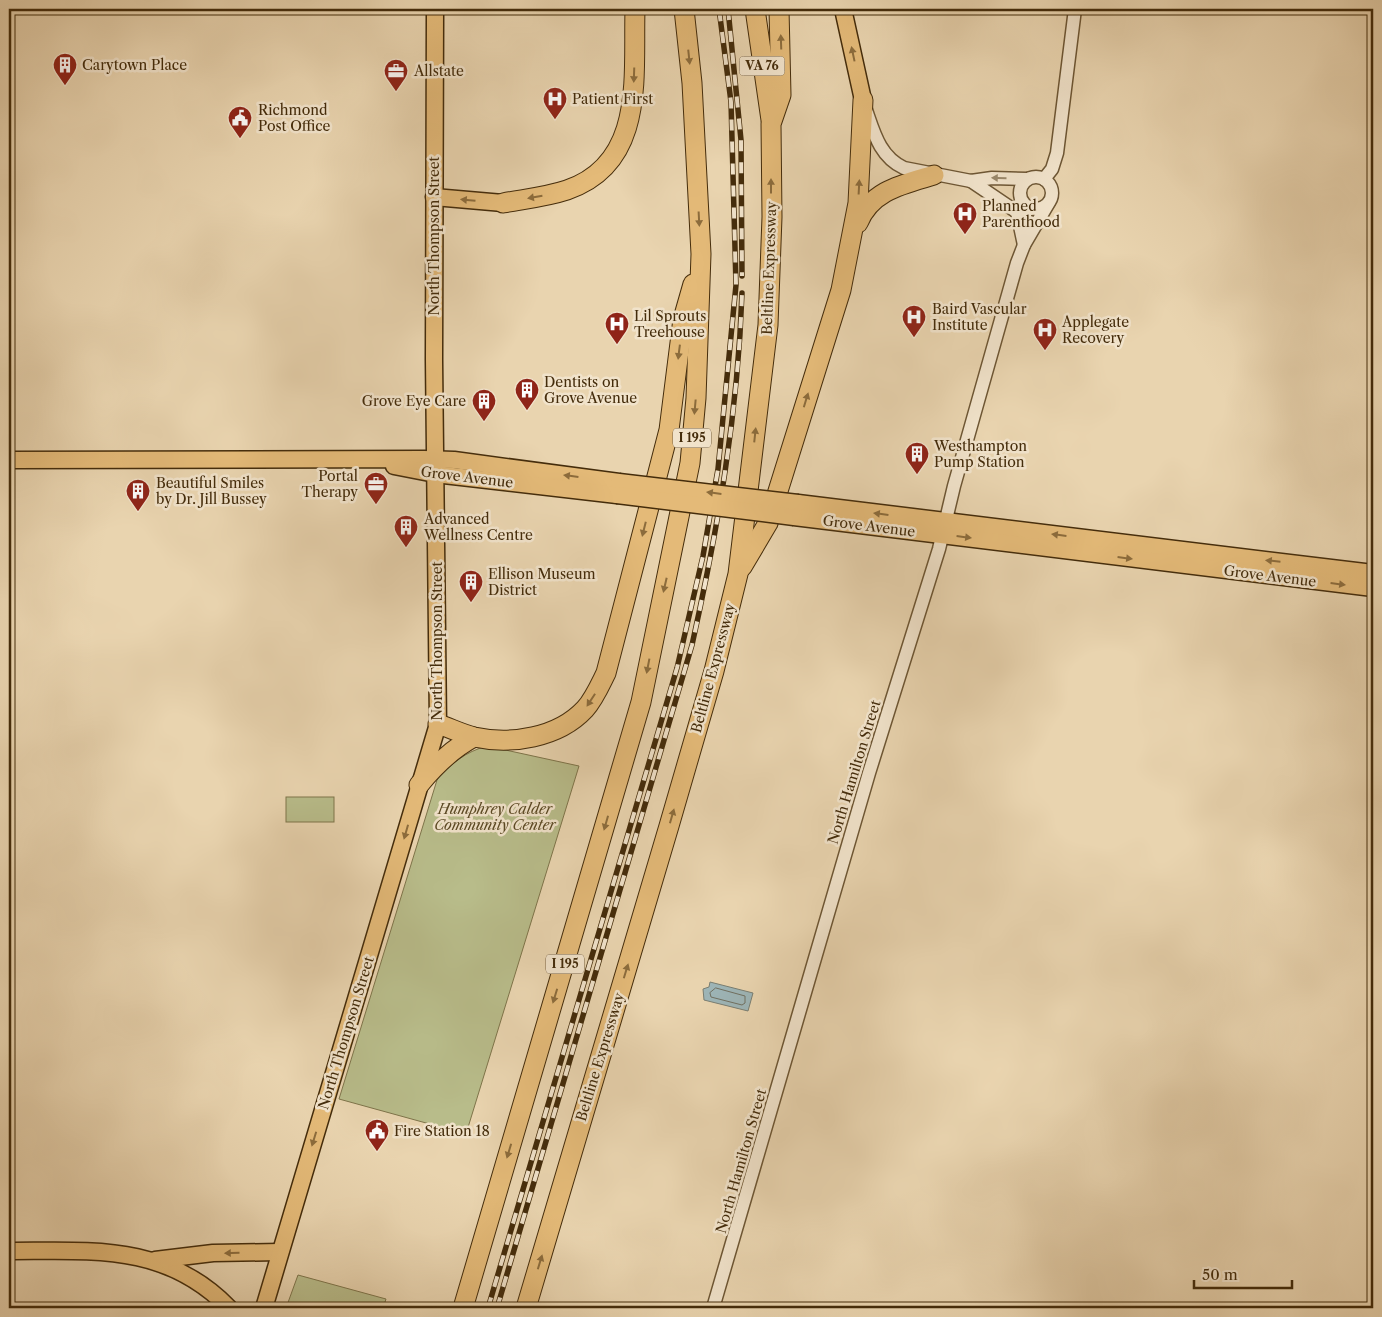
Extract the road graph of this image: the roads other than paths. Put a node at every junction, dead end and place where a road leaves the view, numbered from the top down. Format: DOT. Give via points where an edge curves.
graph roads {
  1 [pos="435,9"];
  2 [pos="635,9"];
  3 [pos="684,9"];
  4 [pos="755,9"];
  5 [pos="779,9"];
  6 [pos="843,9"];
  7 [pos="1075,9"];
  8 [pos="863,100"];
  9 [pos="771,124"];
  10 [pos="934,175"];
  11 [pos="1027,179"];
  12 [pos="1044,179"];
  13 [pos="971,182"];
  14 [pos="434,197"];
  15 [pos="1020,199"];
  16 [pos="503,203"];
  17 [pos="1048,204"];
  18 [pos="1031,209"];
  19 [pos="1017,212"];
  20 [pos="853,235"];
  21 [pos="1024,245"];
  22 [pos="701,254"];
  23 [pos="9,460"];
  24 [pos="435,467"];
  25 [pos="944,528"];
  26 [pos="1373,573"];
  27 [pos="738,574"];
  28 [pos="1373,588"];
  29 [pos="438,724"];
  30 [pos="474,736"];
  31 [pos="419,785"];
  32 [pos="9,1251"];
  33 [pos="280,1252"];
  34 [pos="153,1260"];
  35 [pos="229,1308"];
  36 [pos="264,1308"];
  37 [pos="462,1308"];
  38 [pos="526,1308"];
  39 [pos="713,1308"];
  1 -- 14 [label="main road, North Thompson Street"];
  2 -- 16 [label="highway, one-way" via="629,123 623,144 613,159 586,182 568,190"];
  3 -- 22 [label="highway, I 195, one-way" via="692,83"];
  4 -- 9 [label="highway, VA 76"];
  9 -- 5 [label="highway, Beltline Expressway, one-way" via="781,95"];
  8 -- 6 [label="main road, one-way"];
  7 -- 12 [label="street" via="1057,153 1052,170"];
  8 -- 10 [label="street" via="878,142 889,159 904,168"];
  20 -- 8 [label="highway, one-way" via="858,203"];
  27 -- 9 [label="highway, Beltline Expressway, one-way" via="768,325"];
  10 -- 13 [label="street"];
  10 -- 20 [label="highway" via="881,194 865,210"];
  11 -- 12 [label="street" via="1036,176"];
  11 -- 13 [label="street, one-way" via="992,178"];
  11 -- 15 [label="street" via="1021,186"];
  12 -- 17 [label="street" via="1052,191"];
  13 -- 19 [label="street"];
  16 -- 14 [label="main road, one-way"];
  14 -- 24 [label="main road, North Thompson Street"];
  15 -- 18 [label="street"];
  15 -- 19 [label="street, North Hamilton Street"];
  17 -- 18 [label="street" via="1040,209"];
  17 -- 21 [label="street, North Hamilton Street"];
  18 -- 19 [label="street"];
  19 -- 21 [label="street, North Hamilton Street"];
  27 -- 20 [label="highway, one-way" via="768,523 841,290"];
  21 -- 25 [label="street, North Hamilton Street"];
  22 -- 30 [label="highway, one-way" via="683,320 669,430 606,673 585,708 572,720 553,730 511,740"];
  22 -- 37 [label="highway, I 195, one-way" via="696,398 690,464 641,702"];
  23 -- 24 [label="main road, Grove Avenue" via="364,460"];
  24 -- 25 [label="main road, Grove Avenue, bridge"];
  24 -- 29 [label="main road, North Thompson Street"];
  26 -- 25 [label="main road, Grove Avenue, one-way"];
  25 -- 28 [label="main road, Grove Avenue, one-way"];
  25 -- 39 [label="street, North Hamilton Street" via="866,782"];
  38 -- 27 [label="highway, Beltline Expressway, one-way" via="672,817"];
  29 -- 30 [label="highway"];
  29 -- 31 [label="main road, North Thompson Street"];
  30 -- 31 [label="highway" via="442,759"];
  31 -- 33 [label="main road, North Thompson Street, one-way"];
  32 -- 34 [label="main road" via="102,1252"];
  33 -- 34 [label="main road, one-way"];
  33 -- 36 [label="main road, North Thompson Street"];
  34 -- 35 [label="main road" via="192,1277"];
}
